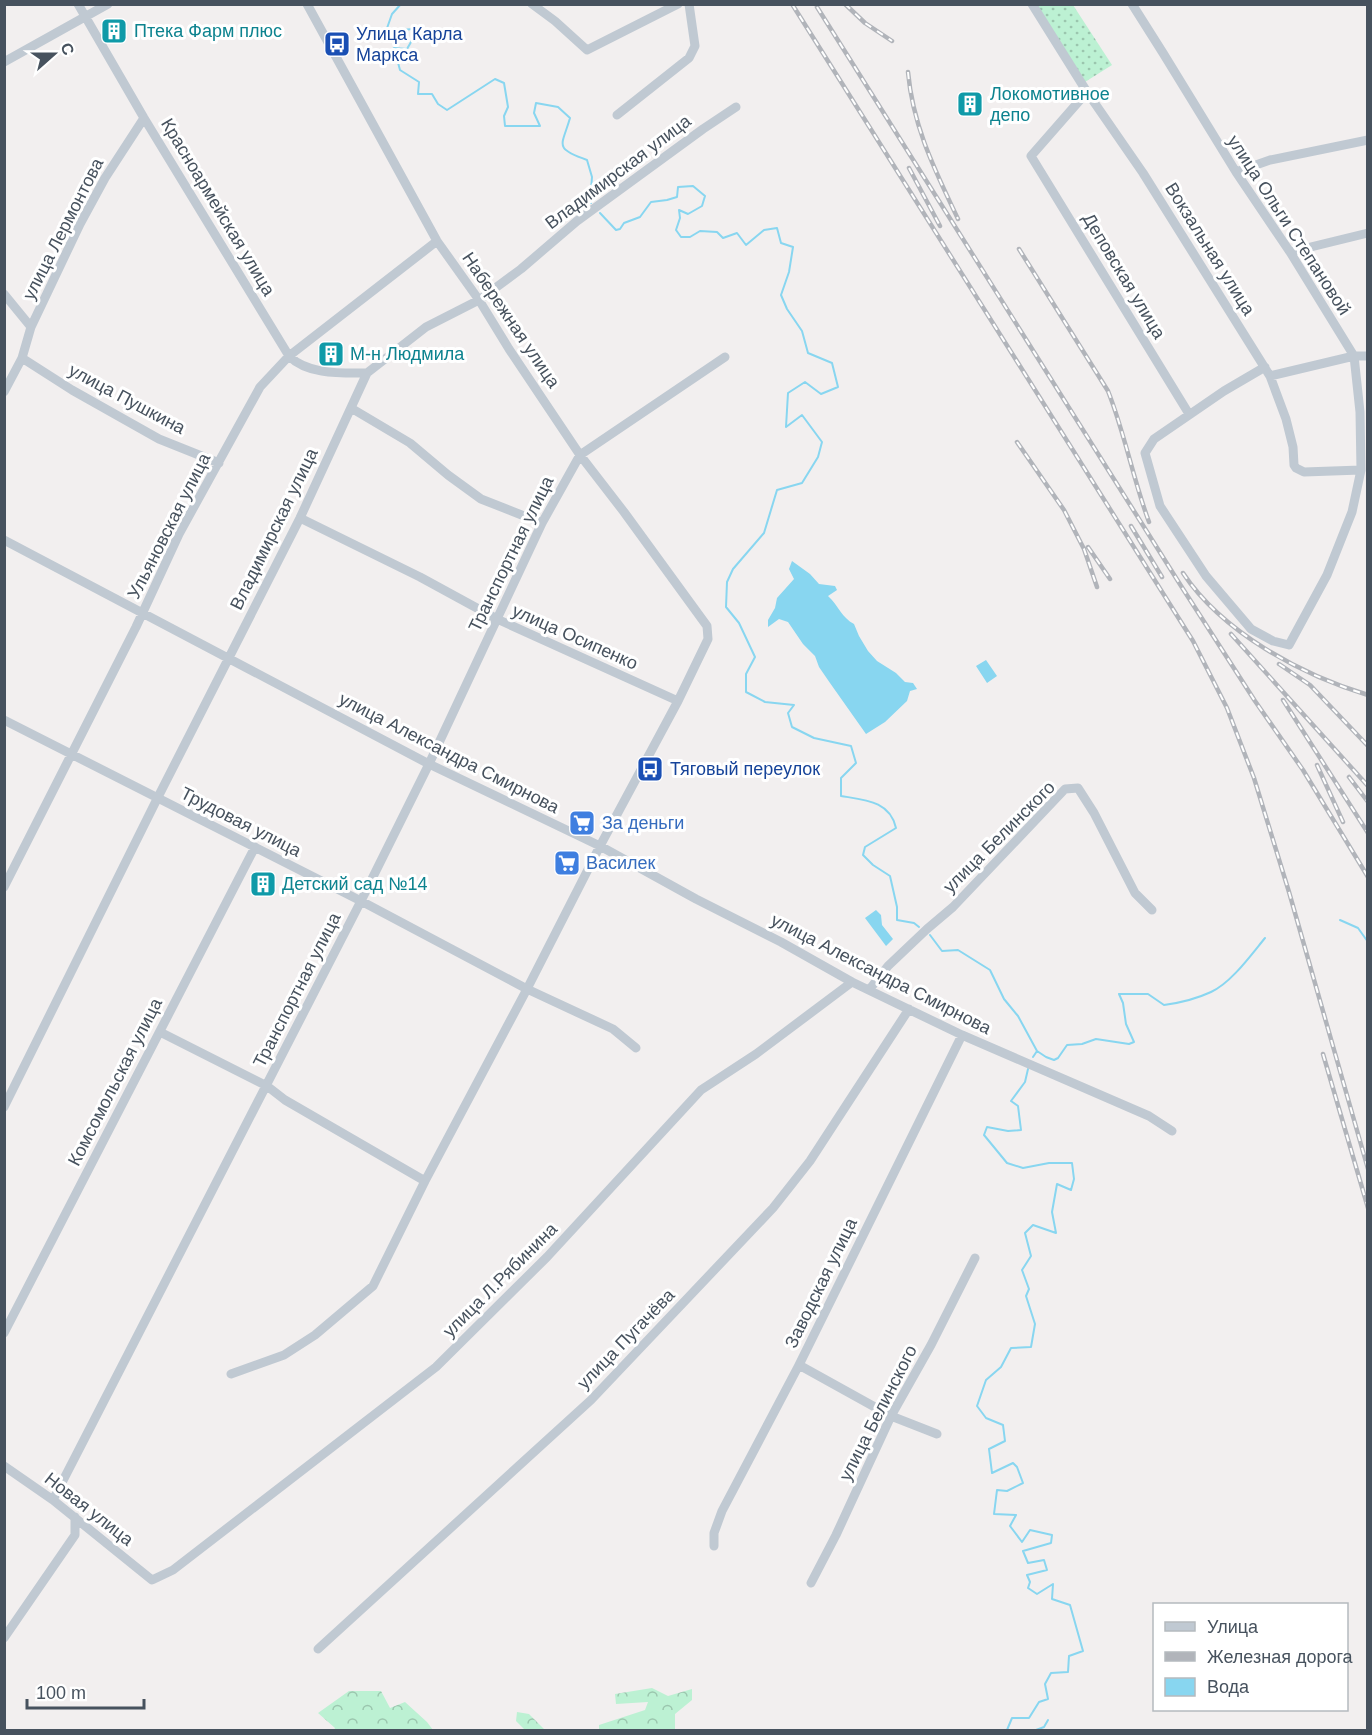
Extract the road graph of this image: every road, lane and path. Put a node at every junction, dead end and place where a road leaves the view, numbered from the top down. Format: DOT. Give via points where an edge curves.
graph roads {
  1 [pos="78,4"];
  2 [pos="108,4"];
  3 [pos="307,4"];
  4 [pos="532,4"];
  5 [pos="678,4"];
  6 [pos="689,4"];
  7 [pos="1032,4"];
  8 [pos="1131,4"];
  9 [pos="86,16"];
  10 [pos="4,62"];
  11 [pos="1088,92"];
  12 [pos="736,107"];
  13 [pos="617,115"];
  14 [pos="144,118"];
  15 [pos="1368,140"];
  16 [pos="1236,172"];
  17 [pos="1368,233"];
  18 [pos="437,241"];
  19 [pos="1290,252"];
  20 [pos="4,294"];
  21 [pos="479,300"];
  22 [pos="32,327"];
  23 [pos="289,356"];
  24 [pos="1354,356"];
  25 [pos="1368,356"];
  26 [pos="725,357"];
  27 [pos="22,358"];
  28 [pos="1265,368"];
  29 [pos="367,373"];
  30 [pos="1270,376"];
  31 [pos="4,392"];
  32 [pos="351,408"];
  33 [pos="1189,414"];
  34 [pos="580,455"];
  35 [pos="219,463"];
  36 [pos="1361,470"];
  37 [pos="300,518"];
  38 [pos="542,523"];
  39 [pos="4,540"];
  40 [pos="143,612"];
  41 [pos="497,620"];
  42 [pos="228,658"];
  43 [pos="678,701"];
  44 [pos="4,720"];
  45 [pos="71,754"];
  46 [pos="429,764"];
  47 [pos="157,799"];
  48 [pos="600,846"];
  49 [pos="255,847"];
  50 [pos="4,887"];
  51 [pos="361,901"];
  52 [pos="1152,910"];
  53 [pos="852,982"];
  54 [pos="527,989"];
  55 [pos="869,990"];
  56 [pos="909,1009"];
  57 [pos="160,1032"];
  58 [pos="962,1035"];
  59 [pos="636,1048"];
  60 [pos="267,1086"];
  61 [pos="4,1107"];
  62 [pos="1172,1131"];
  63 [pos="425,1180"];
  64 [pos="975,1258"];
  65 [pos="4,1333"];
  66 [pos="799,1365"];
  67 [pos="231,1374"];
  68 [pos="891,1416"];
  69 [pos="937,1434"];
  70 [pos="4,1466"];
  71 [pos="54,1500"];
  72 [pos="75,1517"];
  73 [pos="714,1546"];
  74 [pos="152,1580"];
  75 [pos="811,1583"];
  76 [pos="4,1618"];
  77 [pos="14,1624"];
  78 [pos="4,1638"];
  79 [pos="318,1649"];
  1 -- 9 [label="street, Красноармейская улица"];
  2 -- 9 [label="street"];
  3 -- 18 [label="street, Набережная улица"];
  4 -- 5 [label="street" via="588,50"];
  6 -- 13 [label="street" via="695,46 688,58"];
  7 -- 11 [label="street, Вокзальная улица"];
  8 -- 16 [label="street, улица Ольги Степановой"];
  9 -- 10 [label="street"];
  9 -- 14 [label="street, Красноармейская улица"];
  11 -- 28 [label="street, Вокзальная улица"];
  11 -- 33 [label="street, Деповская улица" via="1031,156"];
  12 -- 21 [label="street, Владимирская улица" via="577,222"];
  14 -- 22 [label="street, улица Лермонтова" via="80,224"];
  14 -- 23 [label="street, Красноармейская улица"];
  15 -- 16 [label="street" via="1270,160"];
  16 -- 19 [label="street, улица Ольги Степановой"];
  17 -- 19 [label="street"];
  18 -- 21 [label="street, Набережная улица"];
  18 -- 23 [label="street, Ульяновская улица"];
  19 -- 24 [label="street, улица Ольги Степановой"];
  20 -- 22 [label="street"];
  21 -- 29 [label="street, Владимирская улица" via="426,327"];
  21 -- 34 [label="street, Набережная улица"];
  22 -- 27 [label="street, улица Лермонтова"];
  23 -- 29 [label="street" via="298,364 322,371"];
  23 -- 35 [label="street, Ульяновская улица" via="260,387"];
  24 -- 25 [label="street"];
  24 -- 30 [label="street"];
  24 -- 36 [label="street, улица Ольги Степановой"];
  26 -- 34 [label="street, Транспортная улица"];
  27 -- 31 [label="street, улица Лермонтова"];
  27 -- 35 [label="street, улица Пушкина" via="159,439"];
  28 -- 30 [label="street, Вокзальная улица"];
  28 -- 33 [label="street"];
  29 -- 32 [label="street, Владимирская улица"];
  30 -- 36 [label="street, Вокзальная улица" via="1286,419 1296,468 1304,472"];
  32 -- 37 [label="street, Владимирская улица"];
  32 -- 38 [label="street" via="410,444 481,499"];
  33 -- 36 [label="street, улица Ольги Степановой" via="1154,439 1144,453 1160,506 1206,576 1251,629 1273,641 1289,645 1327,575 1352,512"];
  34 -- 38 [label="street, Транспортная улица"];
  34 -- 43 [label="street, Набережная улица" via="707,626 708,639"];
  35 -- 40 [label="street, Ульяновская улица" via="179,534"];
  37 -- 41 [label="street, улица Осипенко"];
  37 -- 42 [label="street, Владимирская улица"];
  38 -- 41 [label="street, Транспортная улица"];
  39 -- 40 [label="street, улица Александра Смирнова"];
  40 -- 42 [label="street, улица Александра Смирнова"];
  40 -- 45 [label="street, Ульяновская улица"];
  41 -- 43 [label="street, улица Осипенко"];
  41 -- 46 [label="street, Транспортная улица"];
  42 -- 46 [label="street, улица Александра Смирнова"];
  42 -- 47 [label="street, Владимирская улица"];
  43 -- 48 [label="street"];
  44 -- 45 [label="street, Трудовая улица"];
  45 -- 47 [label="street, Трудовая улица"];
  45 -- 50 [label="street, Ульяновская улица"];
  46 -- 48 [label="street, улица Александра Смирнова"];
  46 -- 51 [label="street, Транспортная улица"];
  47 -- 49 [label="street, Трудовая улица"];
  47 -- 61 [label="street, Владимирская улица"];
  48 -- 53 [label="street, улица Александра Смирнова"];
  48 -- 54 [label="street"];
  49 -- 51 [label="street, Трудовая улица"];
  49 -- 57 [label="street, Комсомольская улица"];
  51 -- 54 [label="street, Трудовая улица"];
  51 -- 60 [label="street, Транспортная улица"];
  52 -- 55 [label="street, улица Белинского" via="1135,892 1078,788 1065,789 953,907 888,966"];
  53 -- 55 [label="street, улица Александра Смирнова"];
  53 -- 74 [label="street, улица Л.Рябинина" via="701,1090 547,1257 436,1367 173,1570"];
  54 -- 59 [label="street, Трудовая улица" via="613,1029"];
  54 -- 63 [label="street"];
  55 -- 56 [label="street, улица Александра Смирнова"];
  56 -- 58 [label="street, улица Александра Смирнова"];
  56 -- 79 [label="street, улица Пугачёва" via="810,1161 773,1208 591,1400"];
  57 -- 60 [label="street"];
  57 -- 65 [label="street, Комсомольская улица"];
  58 -- 62 [label="street, улица Александра Смирнова" via="1149,1116"];
  58 -- 66 [label="street, Заводская улица"];
  60 -- 63 [label="street"];
  60 -- 71 [label="street, Транспортная улица"];
  63 -- 67 [label="street" via="373,1286 315,1335 284,1355"];
  64 -- 68 [label="street, улица Белинского"];
  66 -- 68 [label="street"];
  66 -- 73 [label="street, Заводская улица" via="722,1511"];
  68 -- 69 [label="street"];
  68 -- 75 [label="street, улица Белинского"];
  70 -- 71 [label="street, Новая улица"];
  71 -- 72 [label="street, Новая улица"];
  72 -- 74 [label="street, Новая улица"];
  72 -- 77 [label="street" via="75,1535"];
  76 -- 77 [label="street"];
  77 -- 78 [label="street"];
}
